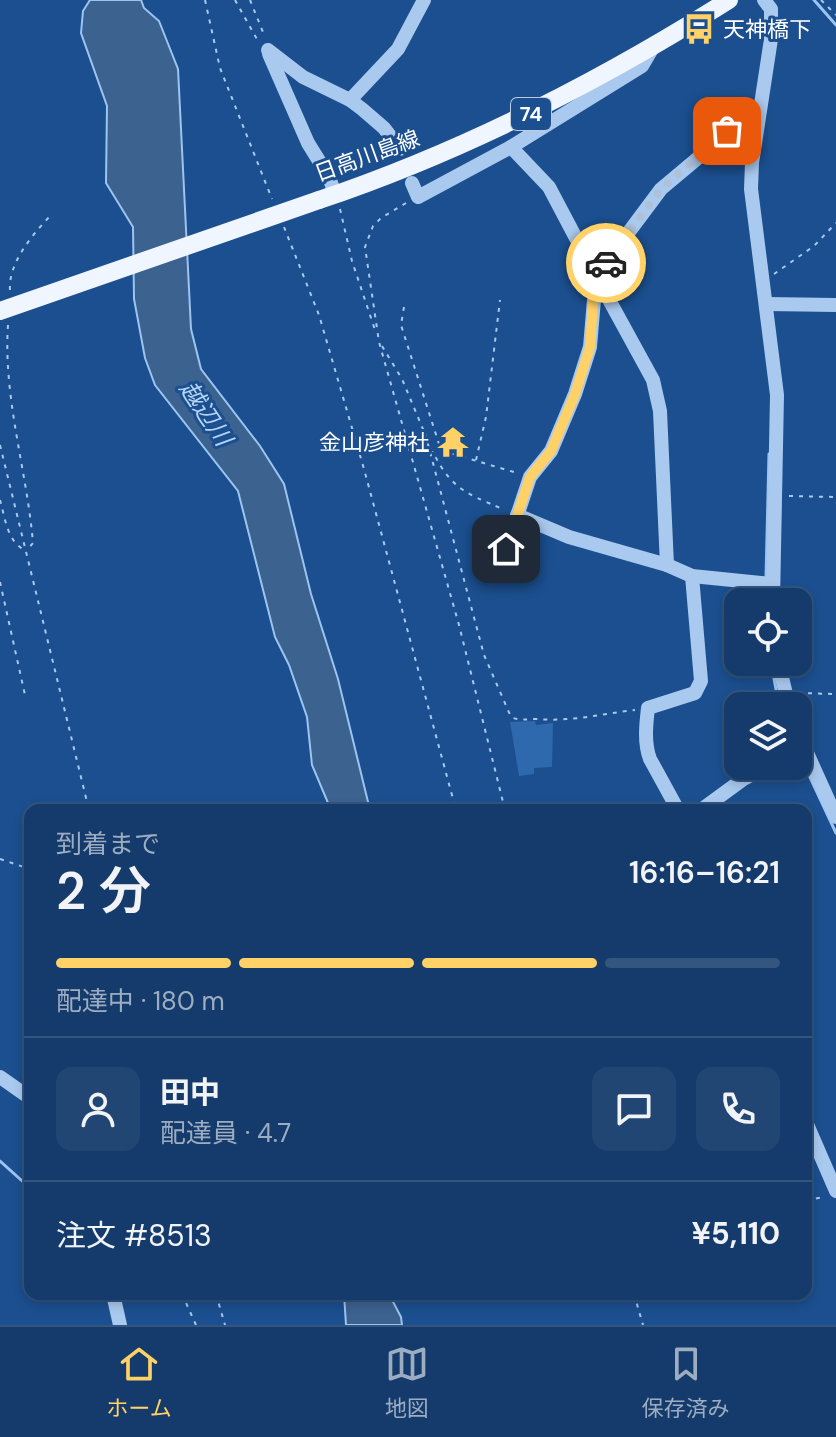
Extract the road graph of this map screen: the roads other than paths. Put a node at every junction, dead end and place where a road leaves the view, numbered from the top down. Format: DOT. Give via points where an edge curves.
graph roads {
  1 [pos="424,0"];
  2 [pos="728,0"];
  3 [pos="771,3"];
  4 [pos="652,49"];
  5 [pos="350,100"];
  6 [pos="760,106"];
  7 [pos="511,147"];
  8 [pos="400,149"];
  9 [pos="415,190"];
  10 [pos="327,197"];
  11 [pos="596,276"];
  12 [pos="766,304"];
  13 [pos="836,305"];
  14 [pos="4,314"];
  15 [pos="517,515"];
  16 [pos="506,549"];
  17 [pos="667,565"];
  18 [pos="692,576"];
  19 [pos="772,584"];
  20 [pos="772,588"];
  21 [pos="812,769"];
  22 [pos="742,780"];
  23 [pos="675,804"];
  24 [pos="709,804"];
  25 [pos="836,817"];
  26 [pos="0,1077"];
  27 [pos="24,1094"];
  28 [pos="812,1138"];
  29 [pos="833,1194"];
  30 [pos="114,1300"];
  31 [pos="120,1325"];
  1 -- 5 [label="street" via="398,49"];
  2 -- 4 [label="main road, 日高川島線 / 74"];
  3 -- 6 [label="street"];
  4 -- 7 [label="street" via="642,66"];
  4 -- 10 [label="main road, 日高川島線 / 74" via="539,110"];
  5 -- 8 [label="street"];
  5 -- 10 [label="street" via="303,77 268,50 308,143 329,177"];
  6 -- 11 [label="street" via="661,189"];
  6 -- 12 [label="street" via="751,189"];
  7 -- 9 [label="street"];
  7 -- 11 [label="street" via="549,187"];
  10 -- 14 [label="main road, 日高川島線 / 74, bridge"];
  11 -- 15 [label="street" via="590,347 575,394 551,451 530,477"];
  11 -- 17 [label="street" via="653,380 660,411"];
  12 -- 13 [label="street"];
  12 -- 19 [label="street" via="777,395"];
  15 -- 16 [label="street"];
  15 -- 17 [label="street" via="569,537"];
  17 -- 18 [label="street"];
  18 -- 19 [label="street"];
  18 -- 23 [label="street" via="701,681 695,693 648,708 647,750"];
  19 -- 20 [label="street"];
  21 -- 25 [label="street"];
  22 -- 24 [label="street"];
  26 -- 27 [label="street"];
  28 -- 29 [label="street"];
  30 -- 31 [label="street"];
}
